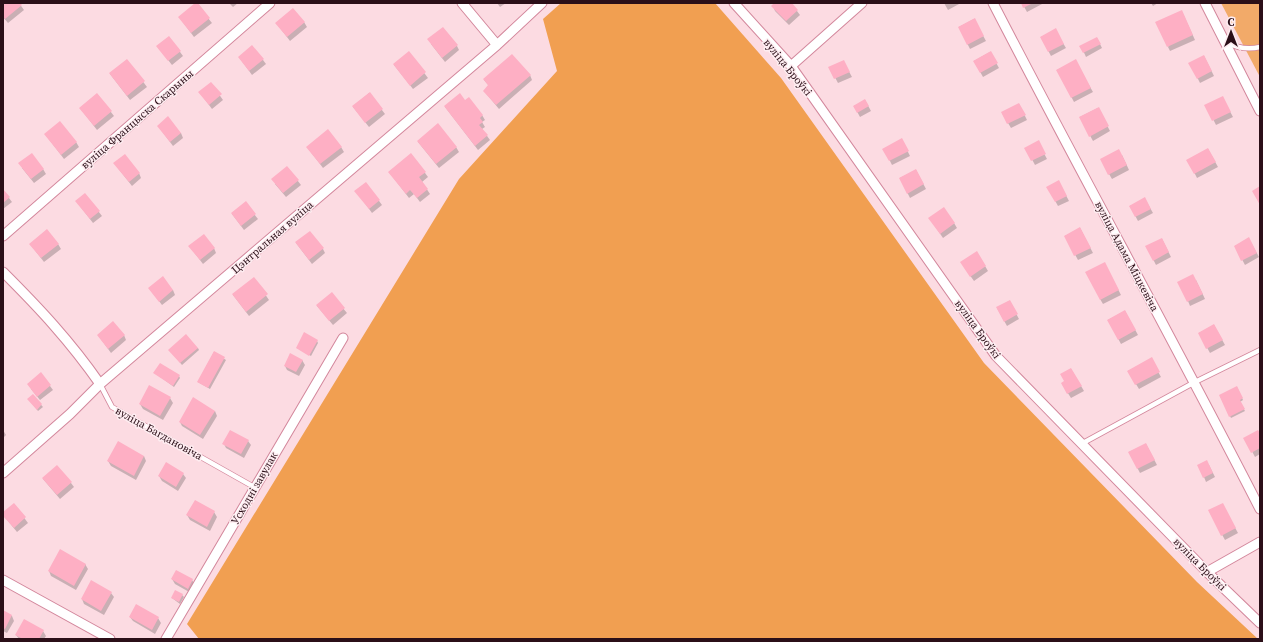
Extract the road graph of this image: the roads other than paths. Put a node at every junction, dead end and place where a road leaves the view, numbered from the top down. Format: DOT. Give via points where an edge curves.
graph roads {
  1 [pos="270,3"];
  2 [pos="462,3"];
  3 [pos="542,3"];
  4 [pos="734,3"];
  5 [pos="862,3"];
  6 [pos="993,3"];
  7 [pos="1205,3"];
  8 [pos="1225,41"];
  9 [pos="496,45"];
  10 [pos="1260,47"];
  11 [pos="791,66"];
  12 [pos="1260,110"];
  13 [pos="3,236"];
  14 [pos="3,272"];
  15 [pos="343,338"];
  16 [pos="1260,350"];
  17 [pos="1195,382"];
  18 [pos="100,384"];
  19 [pos="1082,443"];
  20 [pos="3,473"];
  21 [pos="254,487"];
  22 [pos="1260,509"];
  23 [pos="1260,542"];
  24 [pos="1208,572"];
  25 [pos="3,580"];
  26 [pos="1260,623"];
  27 [pos="110,639"];
  28 [pos="166,639"];
  1 -- 13 [label="street, вуліца Францыска Скарыны"];
  2 -- 9 [label="street"];
  3 -- 9 [label="street, Цэнтральная вуліца"];
  4 -- 11 [label="street, вуліца Броўкі"];
  5 -- 11 [label="street"];
  6 -- 17 [label="street, вуліца Адама Міцкевіча"];
  7 -- 8 [label="street"];
  8 -- 10 [label="lane" via="1236,47"];
  8 -- 12 [label="street"];
  9 -- 18 [label="street, Цэнтральная вуліца"];
  11 -- 19 [label="street, вуліца Броўкі" via="996,356"];
  14 -- 18 [label="street, вуліца Багдановіча" via="76,350"];
  15 -- 21 [label="street, Усходні завулак"];
  16 -- 17 [label="lane"];
  17 -- 19 [label="lane"];
  17 -- 22 [label="street, вуліца Адама Міцкевіча"];
  18 -- 20 [label="street, Цэнтральная вуліца"];
  18 -- 21 [label="lane, вуліца Багдановіча" via="112,407"];
  19 -- 24 [label="street, вуліца Броўкі"];
  21 -- 28 [label="street, Усходні завулак"];
  23 -- 24 [label="street"];
  24 -- 26 [label="street, вуліца Броўкі"];
  25 -- 27 [label="street"];
}
